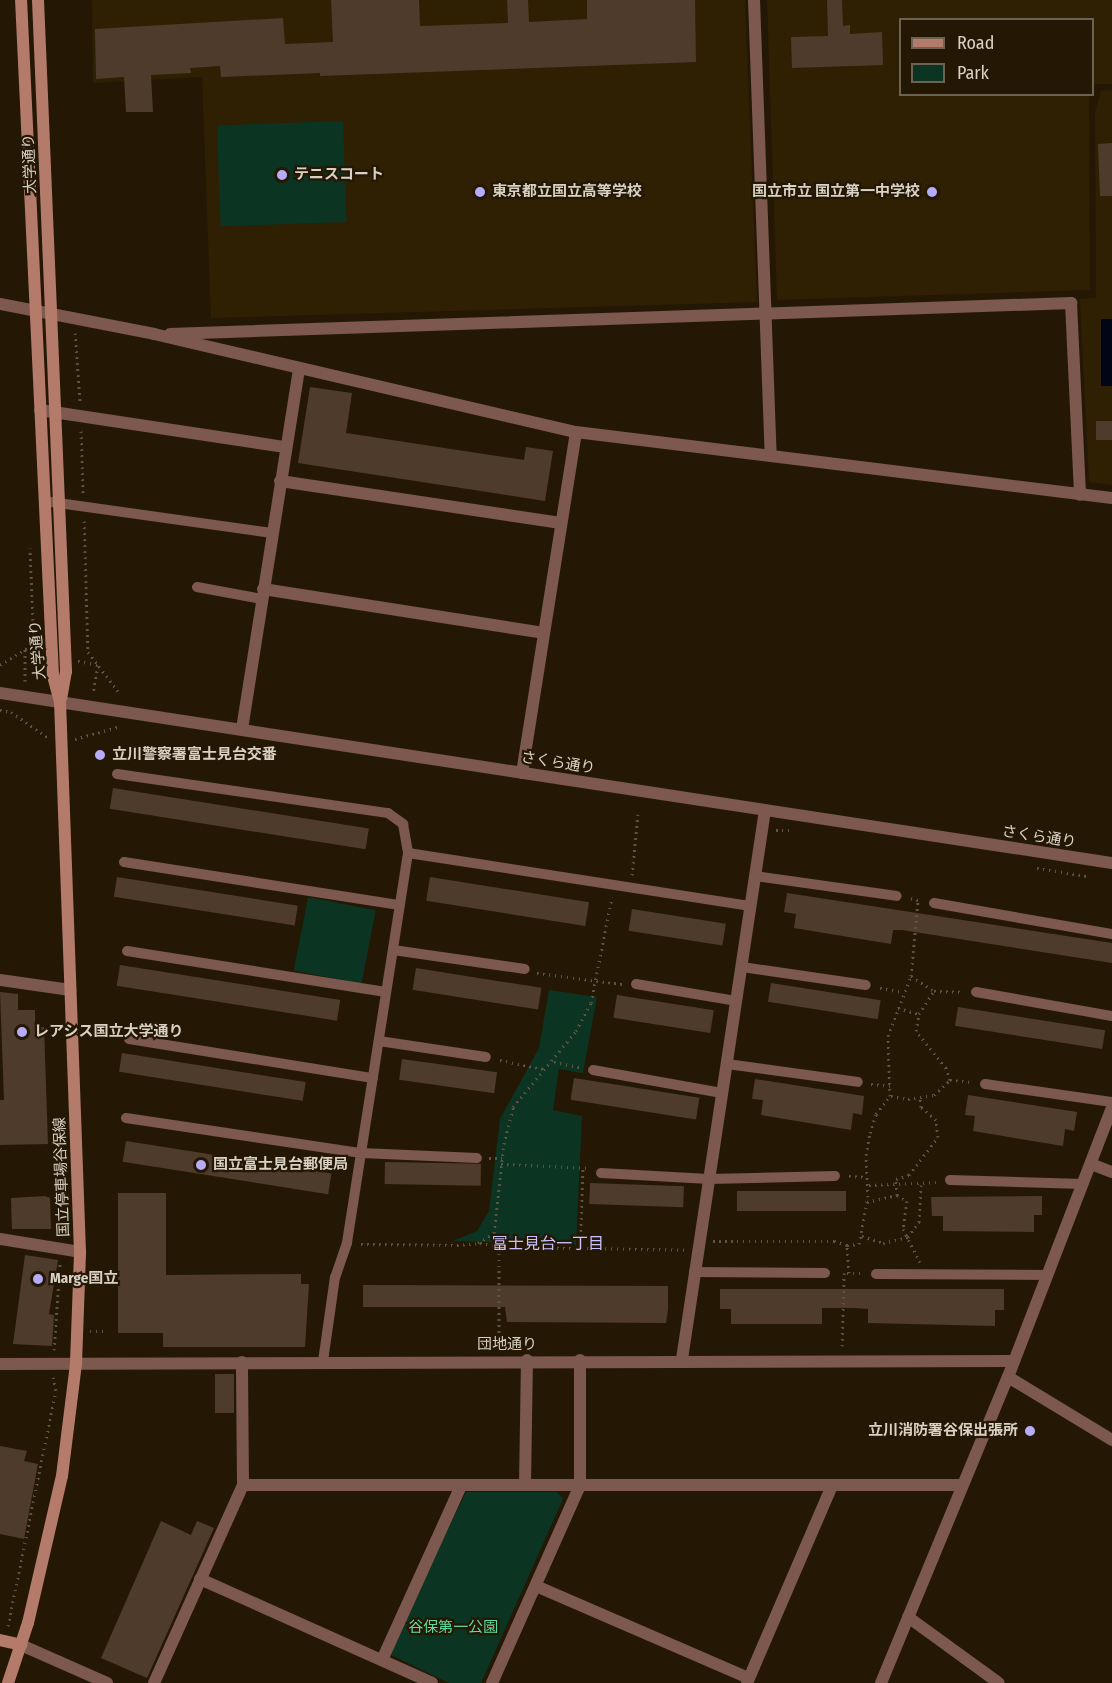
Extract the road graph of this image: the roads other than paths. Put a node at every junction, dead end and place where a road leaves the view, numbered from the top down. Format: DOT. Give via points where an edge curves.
graph roads {
  1 [pos="21,0"];
  2 [pos="38,0"];
  3 [pos="754,0"];
  4 [pos="0,304"];
  5 [pos="36,310"];
  6 [pos="765,311"];
  7 [pos="51,313"];
  8 [pos="154,334"];
  9 [pos="299,368"];
  10 [pos="40,410"];
  11 [pos="56,413"];
  12 [pos="576,432"];
  13 [pos="285,447"];
  14 [pos="771,453"];
  15 [pos="280,481"];
  16 [pos="1080,495"];
  17 [pos="1112,498"];
  18 [pos="44,501"];
  19 [pos="59,503"];
  20 [pos="561,523"];
  21 [pos="272,533"];
  22 [pos="197,587"];
  23 [pos="263,594"];
  24 [pos="544,633"];
  25 [pos="0,693"];
  26 [pos="60,702"];
  27 [pos="242,729"];
  28 [pos="522,773"];
  29 [pos="117,774"];
  30 [pos="765,810"];
  31 [pos="408,853"];
  32 [pos="124,862"];
  33 [pos="1112,863"];
  34 [pos="755,876"];
  35 [pos="897,896"];
  36 [pos="934,903"];
  37 [pos="400,905"];
  38 [pos="751,906"];
  39 [pos="1112,934"];
  40 [pos="393,950"];
  41 [pos="127,951"];
  42 [pos="742,967"];
  43 [pos="525,969"];
  44 [pos="0,980"];
  45 [pos="636,984"];
  46 [pos="866,985"];
  47 [pos="70,990"];
  48 [pos="386,992"];
  49 [pos="976,992"];
  50 [pos="736,1001"];
  51 [pos="1112,1016"];
  52 [pos="129,1039"];
  53 [pos="379,1041"];
  54 [pos="486,1057"];
  55 [pos="727,1064"];
  56 [pos="593,1070"];
  57 [pos="373,1078"];
  58 [pos="858,1082"];
  59 [pos="985,1084"];
  60 [pos="722,1094"];
  61 [pos="1112,1102"];
  62 [pos="1112,1107"];
  63 [pos="126,1118"];
  64 [pos="361,1154"];
  65 [pos="477,1158"];
  66 [pos="1091,1164"];
  67 [pos="1112,1172"];
  68 [pos="602,1173"];
  69 [pos="835,1176"];
  70 [pos="709,1179"];
  71 [pos="950,1180"];
  72 [pos="1083,1184"];
  73 [pos="0,1239"];
  74 [pos="80,1252"];
  75 [pos="694,1272"];
  76 [pos="825,1273"];
  77 [pos="876,1274"];
  78 [pos="1048,1275"];
  79 [pos="682,1359"];
  80 [pos="527,1360"];
  81 [pos="580,1360"];
  82 [pos="323,1361"];
  83 [pos="1013,1361"];
  84 [pos="242,1362"];
  85 [pos="76,1363"];
  86 [pos="0,1364"];
  87 [pos="1008,1377"];
  88 [pos="1112,1440"];
  89 [pos="243,1485"];
  90 [pos="525,1485"];
  91 [pos="580,1485"];
  92 [pos="962,1485"];
  93 [pos="461,1486"];
  94 [pos="832,1486"];
  95 [pos="200,1579"];
  96 [pos="536,1586"];
  97 [pos="908,1617"];
  98 [pos="1,1640"];
  99 [pos="21,1645"];
  100 [pos="382,1660"];
  101 [pos="748,1681"];
  102 [pos="8,1683"];
  103 [pos="107,1683"];
  104 [pos="154,1683"];
  105 [pos="432,1683"];
  106 [pos="492,1683"];
  107 [pos="881,1683"];
  108 [pos="999,1683"];
  1 -- 5 [label="main road, 大学通り"];
  2 -- 7 [label="main road, 大学通り"];
  3 -- 6 [label="street"];
  4 -- 5 [label="street"];
  5 -- 7 [label="street"];
  5 -- 10 [label="main road, 大学通り"];
  6 -- 8 [label="street"];
  6 -- 14 [label="street"];
  6 -- 16 [label="street" via="1071,303"];
  7 -- 8 [label="street"];
  7 -- 11 [label="main road, 大学通り"];
  8 -- 9 [label="street"];
  9 -- 12 [label="street"];
  9 -- 13 [label="street"];
  10 -- 11 [label="street"];
  10 -- 18 [label="main road, 大学通り"];
  11 -- 13 [label="street"];
  11 -- 19 [label="main road, 大学通り"];
  12 -- 14 [label="street"];
  12 -- 20 [label="street"];
  13 -- 15 [label="street"];
  14 -- 16 [label="street"];
  15 -- 20 [label="street"];
  15 -- 21 [label="street"];
  16 -- 17 [label="street"];
  18 -- 19 [label="lane"];
  18 -- 26 [label="main road, 大学通り" via="53,675"];
  19 -- 21 [label="lane"];
  19 -- 26 [label="main road, 大学通り" via="66,671"];
  20 -- 24 [label="street"];
  21 -- 23 [label="street"];
  22 -- 23 [label="lane"];
  23 -- 24 [label="street"];
  23 -- 27 [label="street"];
  24 -- 28 [label="street"];
  25 -- 26 [label="street, さくら通り"];
  26 -- 27 [label="street, さくら通り"];
  26 -- 47 [label="main road, 国立停車場谷保線"];
  27 -- 28 [label="street, さくら通り"];
  28 -- 30 [label="street, さくら通り"];
  29 -- 31 [label="lane" via="388,813 403,824"];
  30 -- 33 [label="street, さくら通り"];
  30 -- 34 [label="street"];
  31 -- 37 [label="lane"];
  31 -- 38 [label="lane"];
  32 -- 37 [label="lane"];
  34 -- 35 [label="lane"];
  34 -- 38 [label="street"];
  36 -- 39 [label="lane"];
  37 -- 40 [label="lane"];
  38 -- 42 [label="street"];
  40 -- 43 [label="lane"];
  40 -- 48 [label="lane"];
  41 -- 48 [label="lane"];
  42 -- 46 [label="lane"];
  42 -- 50 [label="street"];
  44 -- 47 [label="street"];
  45 -- 50 [label="lane"];
  47 -- 74 [label="main road, 国立停車場谷保線"];
  48 -- 53 [label="lane"];
  49 -- 51 [label="lane"];
  50 -- 55 [label="street"];
  52 -- 57 [label="lane"];
  53 -- 54 [label="lane"];
  53 -- 57 [label="lane"];
  55 -- 58 [label="lane"];
  55 -- 60 [label="street"];
  56 -- 60 [label="lane"];
  57 -- 64 [label="lane"];
  59 -- 61 [label="lane"];
  60 -- 70 [label="street"];
  62 -- 66 [label="street"];
  63 -- 64 [label="lane"];
  64 -- 65 [label="lane"];
  64 -- 82 [label="lane" via="347,1243 335,1276"];
  66 -- 67 [label="street"];
  66 -- 72 [label="street"];
  68 -- 70 [label="lane"];
  69 -- 70 [label="lane"];
  70 -- 75 [label="street"];
  71 -- 72 [label="lane"];
  72 -- 78 [label="street"];
  73 -- 74 [label="street"];
  74 -- 85 [label="main road, 国立停車場谷保線"];
  75 -- 76 [label="lane"];
  75 -- 79 [label="street"];
  77 -- 78 [label="lane"];
  78 -- 83 [label="street"];
  79 -- 81 [label="street, 団地通り"];
  79 -- 83 [label="street, 団地通り"];
  80 -- 81 [label="street, 団地通り"];
  80 -- 82 [label="street, 団地通り"];
  80 -- 90 [label="street"];
  81 -- 91 [label="street"];
  82 -- 84 [label="street, 団地通り"];
  83 -- 87 [label="street"];
  84 -- 85 [label="street, 団地通り"];
  84 -- 89 [label="street"];
  85 -- 86 [label="street, 団地通り"];
  85 -- 99 [label="main road, 国立停車場谷保線" via="62,1476"];
  87 -- 88 [label="street"];
  87 -- 92 [label="street"];
  89 -- 93 [label="street"];
  89 -- 95 [label="street"];
  90 -- 91 [label="street"];
  90 -- 93 [label="street"];
  91 -- 94 [label="street"];
  91 -- 96 [label="street"];
  92 -- 94 [label="street"];
  92 -- 97 [label="street"];
  93 -- 100 [label="street"];
  94 -- 101 [label="street"];
  95 -- 100 [label="street"];
  95 -- 104 [label="street"];
  96 -- 101 [label="street"];
  96 -- 106 [label="street"];
  97 -- 107 [label="street"];
  97 -- 108 [label="street"];
  98 -- 99 [label="main road"];
  99 -- 102 [label="main road, 国立停車場谷保線"];
  99 -- 103 [label="street"];
  100 -- 105 [label="street"];
}
